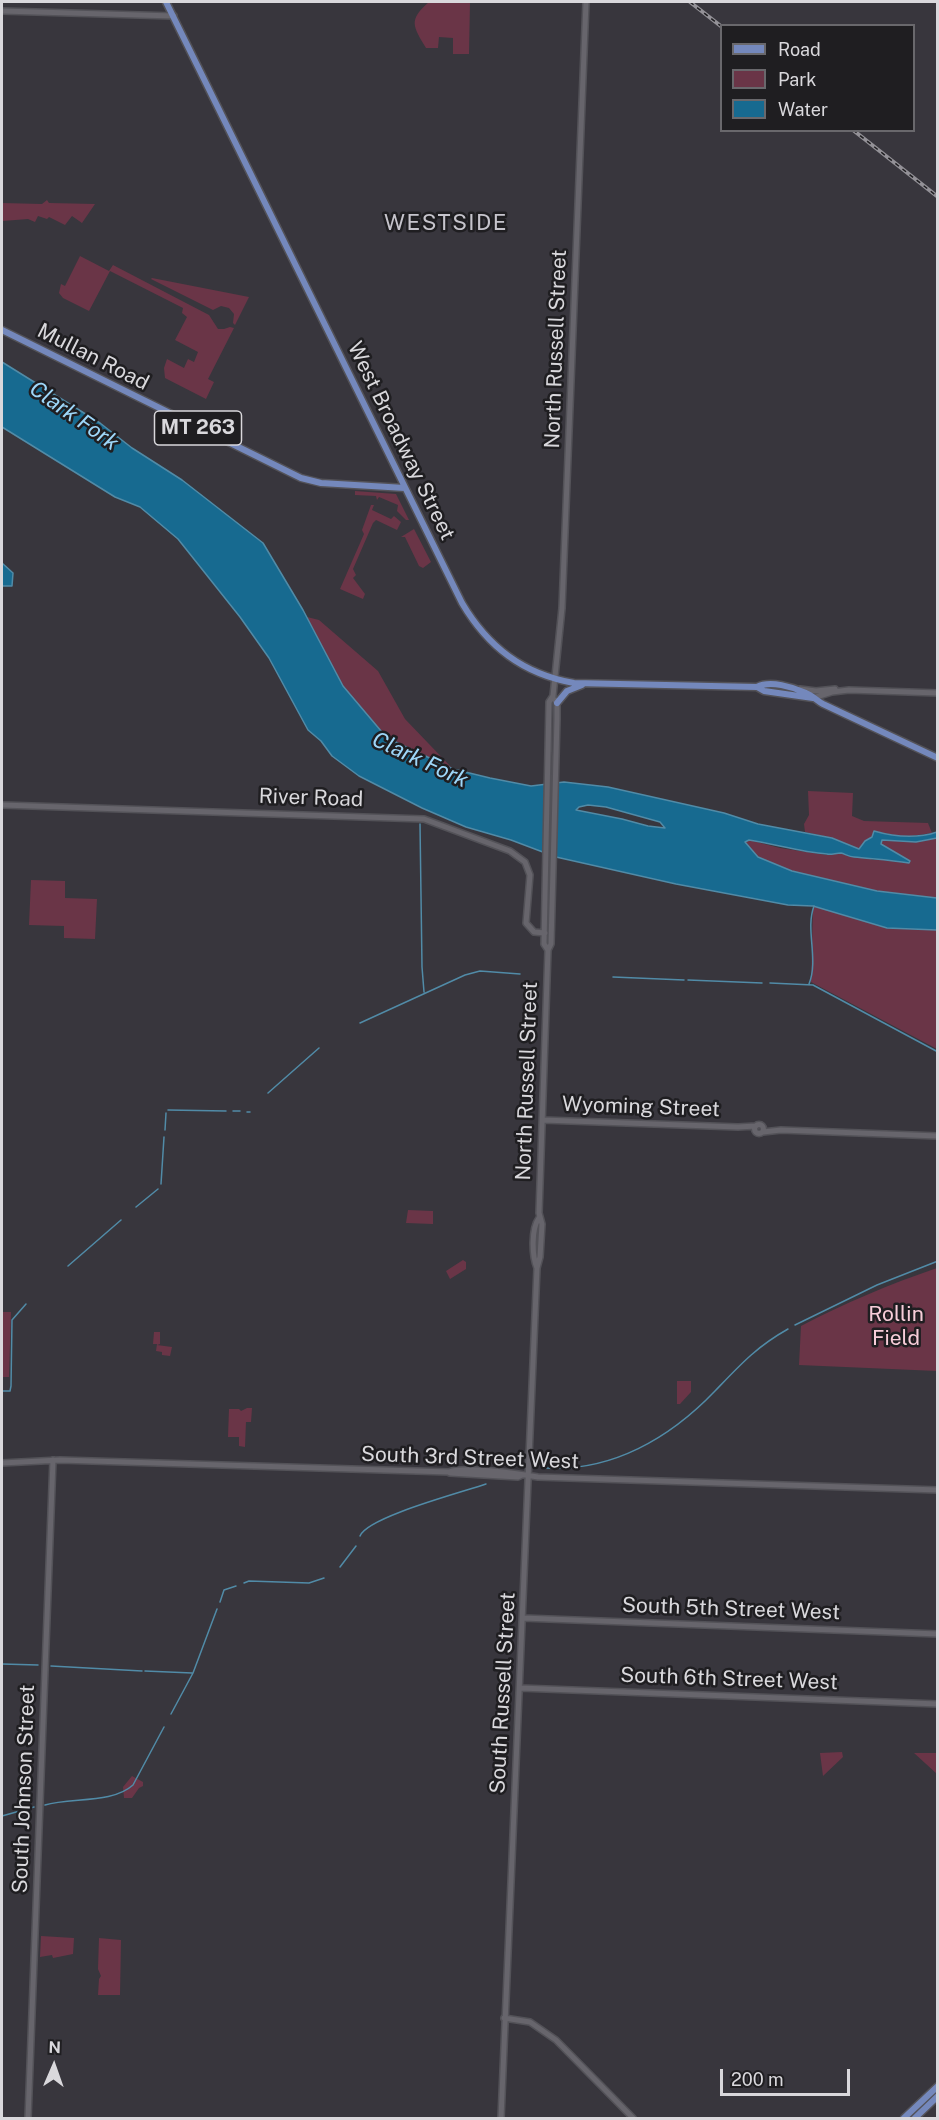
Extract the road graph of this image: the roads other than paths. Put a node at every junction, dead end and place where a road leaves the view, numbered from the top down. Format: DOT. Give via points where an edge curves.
graph roads {
  1 [pos="166,2"];
  2 [pos="586,2"];
  3 [pos="2,11"];
  4 [pos="174,16"];
  5 [pos="2,330"];
  6 [pos="405,488"];
  7 [pos="554,678"];
  8 [pos="587,684"];
  9 [pos="757,687"];
  10 [pos="792,688"];
  11 [pos="849,690"];
  12 [pos="938,693"];
  13 [pos="813,698"];
  14 [pos="555,700"];
  15 [pos="938,758"];
  16 [pos="2,805"];
  17 [pos="545,933"];
  18 [pos="548,950"];
  19 [pos="543,1120"];
  20 [pos="938,1136"];
  21 [pos="539,1215"];
  22 [pos="537,1268"];
  23 [pos="53,1460"];
  24 [pos="2,1463"];
  25 [pos="525,1475"];
  26 [pos="938,1490"];
  27 [pos="523,1618"];
  28 [pos="938,1634"];
  29 [pos="520,1688"];
  30 [pos="938,1704"];
  31 [pos="504,2018"];
  32 [pos="938,2086"];
  33 [pos="938,2096"];
  34 [pos="28,2118"];
  35 [pos="501,2118"];
  36 [pos="633,2118"];
  37 [pos="904,2118"];
  38 [pos="915,2118"];
  1 -- 4 [label="main road, West Broadway Street"];
  2 -- 7 [label="street, North Russell Street" via="562,608"];
  3 -- 4 [label="street"];
  4 -- 6 [label="main road, West Broadway Street"];
  5 -- 6 [label="main road, Mullan Road / MT 263" via="301,478 321,483"];
  6 -- 7 [label="main road, West Broadway Street" via="462,603 481,632 511,658"];
  7 -- 8 [label="main road, West Broadway Street"];
  7 -- 14 [label="street, North Russell Street"];
  8 -- 9 [label="main road, West Broadway Street"];
  8 -- 14 [label="main road"];
  9 -- 10 [label="main road, West Broadway Street" via="763,684"];
  9 -- 13 [label="main road, West Broadway Street"];
  10 -- 11 [label="street"];
  10 -- 13 [label="main road, West Broadway Street"];
  11 -- 12 [label="street"];
  11 -- 13 [label="street"];
  13 -- 15 [label="main road, West Broadway Street"];
  14 -- 17 [label="street, North Russell Street" via="549,702"];
  14 -- 18 [label="street, North Russell Street"];
  16 -- 17 [label="street, River Road" via="424,819 520,857 530,875 525,923 534,932"];
  17 -- 18 [label="street, North Russell Street"];
  18 -- 19 [label="street, North Russell Street"];
  19 -- 20 [label="street, Wyoming Street"];
  19 -- 21 [label="street, North Russell Street"];
  21 -- 22 [label="street, South Russell Street" via="542,1224"];
  21 -- 22 [label="street, South Russell Street" via="534,1247"];
  22 -- 25 [label="street, South Russell Street"];
  23 -- 24 [label="street, South 3rd Street West"];
  23 -- 25 [label="street, South 3rd Street West"];
  23 -- 34 [label="street, South Johnson Street"];
  25 -- 26 [label="street, South 3rd Street West"];
  25 -- 27 [label="street, South Russell Street"];
  27 -- 28 [label="street, South 5th Street West"];
  27 -- 29 [label="street, South Russell Street"];
  29 -- 30 [label="street, South 6th Street West"];
  29 -- 31 [label="street, South Russell Street"];
  31 -- 35 [label="street, South Russell Street"];
  31 -- 36 [label="street" via="530,2022 556,2040"];
  32 -- 37 [label="main road"];
  33 -- 38 [label="main road"];
}
